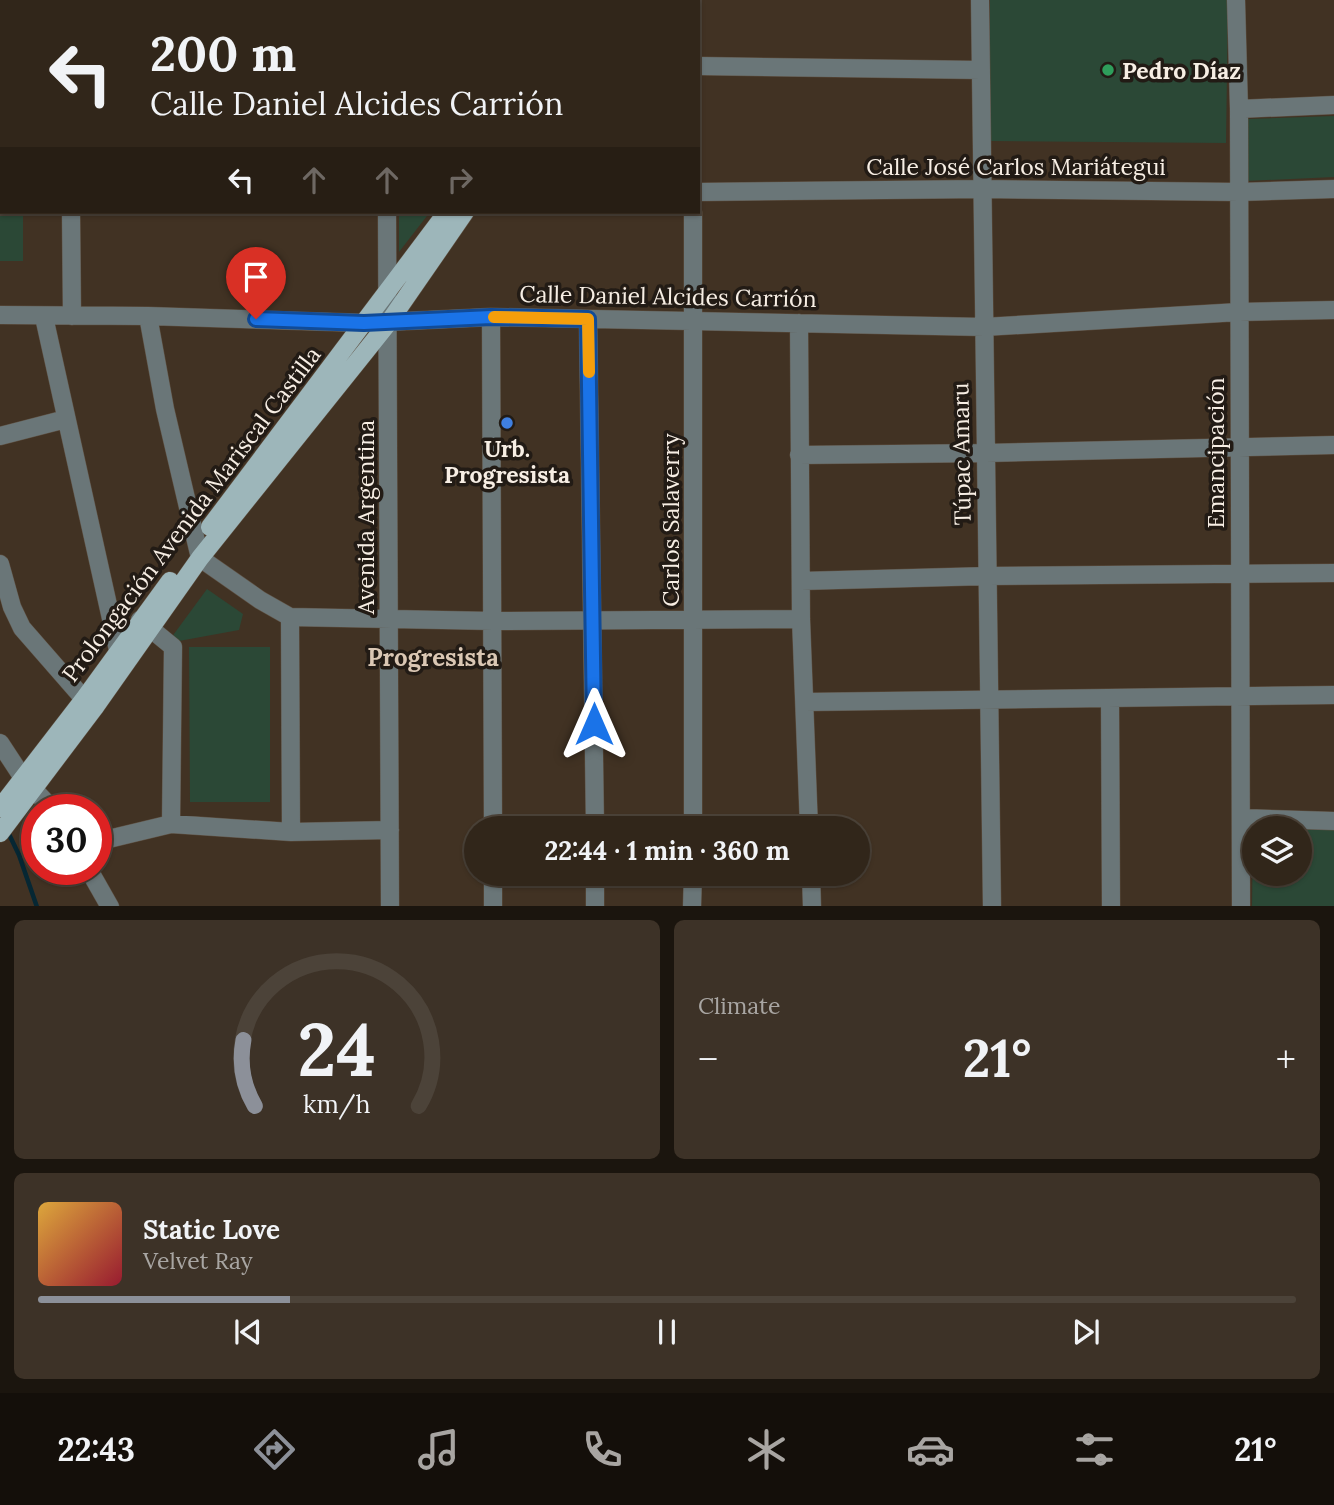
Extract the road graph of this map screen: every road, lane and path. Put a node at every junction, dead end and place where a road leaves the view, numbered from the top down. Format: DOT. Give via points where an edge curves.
graph roads {
  1 [pos="980,0"];
  2 [pos="1236,0"];
  3 [pos="700,66"];
  4 [pos="981,70"];
  5 [pos="1334,106"];
  6 [pos="1239,109"];
  7 [pos="982,189"];
  8 [pos="1334,189"];
  9 [pos="700,192"];
  10 [pos="1239,192"];
  11 [pos="71,214"];
  12 [pos="387,214"];
  13 [pos="446,214"];
  14 [pos="464,214"];
  15 [pos="692,214"];
  16 [pos="388,291"];
  17 [pos="1334,310"];
  18 [pos="1239,312"];
  19 [pos="0,316"];
  20 [pos="72,316"];
  21 [pos="148,316"];
  22 [pos="44,317"];
  23 [pos="491,317"];
  24 [pos="588,319"];
  25 [pos="694,321"];
  26 [pos="389,322"];
  27 [pos="364,323"];
  28 [pos="799,323"];
  29 [pos="984,327"];
  30 [pos="66,419"];
  31 [pos="0,436"];
  32 [pos="1334,445"];
  33 [pos="1240,446"];
  34 [pos="986,453"];
  35 [pos="799,454"];
  36 [pos="198,551"];
  37 [pos="0,564"];
  38 [pos="1240,573"];
  39 [pos="1334,573"];
  40 [pos="988,576"];
  41 [pos="801,581"];
  42 [pos="290,617"];
  43 [pos="802,619"];
  44 [pos="390,620"];
  45 [pos="694,620"];
  46 [pos="493,621"];
  47 [pos="593,621"];
  48 [pos="145,624"];
  49 [pos="118,650"];
  50 [pos="1334,695"];
  51 [pos="1240,696"];
  52 [pos="1111,698"];
  53 [pos="988,699"];
  54 [pos="805,702"];
  55 [pos="89,703"];
  56 [pos="0,743"];
  57 [pos="22,792"];
  58 [pos="26,794"];
  59 [pos="0,808"];
  60 [pos="493,816"];
  61 [pos="595,816"];
  62 [pos="693,816"];
  63 [pos="809,816"];
  64 [pos="1241,818"];
  65 [pos="1334,821"];
  66 [pos="171,824"];
  67 [pos="390,830"];
  68 [pos="1,832"];
  69 [pos="291,832"];
  70 [pos="112,838"];
  71 [pos="98,885"];
  72 [pos="493,886"];
  73 [pos="595,886"];
  74 [pos="693,886"];
  75 [pos="811,886"];
  76 [pos="110,906"];
  77 [pos="390,906"];
  78 [pos="493,906"];
  79 [pos="595,906"];
  80 [pos="692,906"];
  81 [pos="812,906"];
  82 [pos="992,906"];
  83 [pos="1111,906"];
  84 [pos="1241,906"];
  1 -- 4 [label="street, Túpac Amaru"];
  2 -- 6 [label="street, Emancipación"];
  3 -- 4 [label="street"];
  4 -- 7 [label="street, Túpac Amaru"];
  5 -- 6 [label="street"];
  6 -- 10 [label="street, Emancipación"];
  7 -- 9 [label="street, Calle José Carlos Mariátegui"];
  7 -- 10 [label="street, Calle José Carlos Mariátegui"];
  7 -- 29 [label="street, Túpac Amaru"];
  8 -- 10 [label="street, Calle José Carlos Mariátegui"];
  10 -- 18 [label="street, Emancipación"];
  11 -- 20 [label="street"];
  12 -- 16 [label="street, Avenida Argentina"];
  13 -- 16 [label="main road, Prolongación Avenida Mariscal Castilla"];
  14 -- 26 [label="main road, Prolongación Avenida Mariscal Castilla"];
  15 -- 25 [label="street, Carlos Salaverry"];
  16 -- 26 [label="street, Avenida Argentina"];
  16 -- 27 [label="main road, Prolongación Avenida Mariscal Castilla"];
  17 -- 18 [label="street, Calle Daniel Alcides Carrión"];
  18 -- 29 [label="street, Calle Daniel Alcides Carrión"];
  18 -- 33 [label="street, Emancipación"];
  19 -- 22 [label="street, Calle Daniel Alcides Carrión"];
  20 -- 21 [label="street, Calle Daniel Alcides Carrión"];
  20 -- 22 [label="street, Calle Daniel Alcides Carrión"];
  21 -- 27 [label="street, Calle Daniel Alcides Carrión"];
  21 -- 36 [label="street"];
  22 -- 30 [label="street"];
  23 -- 24 [label="street, Calle Daniel Alcides Carrión"];
  23 -- 26 [label="street, Calle Daniel Alcides Carrión"];
  23 -- 46 [label="street"];
  24 -- 25 [label="street, Calle Daniel Alcides Carrión"];
  24 -- 47 [label="street"];
  25 -- 28 [label="street, Calle Daniel Alcides Carrión"];
  25 -- 45 [label="street, Carlos Salaverry"];
  26 -- 27 [label="street, Calle Daniel Alcides Carrión"];
  26 -- 36 [label="main road, Prolongación Avenida Mariscal Castilla"];
  26 -- 44 [label="street, Avenida Argentina"];
  27 -- 36 [label="main road, Prolongación Avenida Mariscal Castilla"];
  28 -- 29 [label="street, Calle Daniel Alcides Carrión"];
  28 -- 35 [label="street"];
  29 -- 34 [label="street, Túpac Amaru"];
  30 -- 31 [label="street"];
  30 -- 49 [label="street"];
  32 -- 33 [label="street"];
  33 -- 34 [label="street"];
  33 -- 38 [label="street, Emancipación"];
  34 -- 35 [label="street"];
  34 -- 40 [label="street, Túpac Amaru"];
  35 -- 41 [label="street"];
  36 -- 42 [label="street" via="260,600"];
  36 -- 48 [label="main road, Prolongación Avenida Mariscal Castilla"];
  37 -- 55 [label="street" via="22,628"];
  38 -- 39 [label="street"];
  38 -- 40 [label="street"];
  38 -- 51 [label="street, Emancipación"];
  40 -- 41 [label="street"];
  40 -- 53 [label="street, Túpac Amaru"];
  41 -- 43 [label="street"];
  42 -- 44 [label="street"];
  42 -- 69 [label="street"];
  43 -- 45 [label="street"];
  43 -- 54 [label="street"];
  44 -- 46 [label="street"];
  44 -- 67 [label="street, Avenida Argentina"];
  45 -- 47 [label="street"];
  45 -- 62 [label="street, Carlos Salaverry"];
  46 -- 47 [label="street"];
  46 -- 60 [label="street"];
  47 -- 61 [label="street"];
  48 -- 49 [label="main road, Prolongación Avenida Mariscal Castilla"];
  48 -- 55 [label="main road, Prolongación Avenida Mariscal Castilla"];
  48 -- 66 [label="street" via="173,648"];
  49 -- 55 [label="main road, Prolongación Avenida Mariscal Castilla"];
  50 -- 51 [label="street"];
  51 -- 52 [label="street"];
  51 -- 64 [label="street, Emancipación"];
  52 -- 53 [label="street"];
  52 -- 83 [label="street"];
  53 -- 54 [label="street"];
  53 -- 82 [label="street, Túpac Amaru"];
  54 -- 63 [label="street"];
  55 -- 57 [label="main road, Prolongación Avenida Mariscal Castilla"];
  56 -- 57 [label="street"];
  57 -- 58 [label="street"];
  57 -- 59 [label="main road"];
  57 -- 68 [label="main road"];
  64 -- 65 [label="street"];
  64 -- 84 [label="street, Emancipación"];
  66 -- 69 [label="street"];
  66 -- 70 [label="street"];
  67 -- 69 [label="street"];
  67 -- 77 [label="street, Avenida Argentina"];
  71 -- 76 [label="street"];
  72 -- 78 [label="street"];
  73 -- 79 [label="street"];
  74 -- 80 [label="street"];
  75 -- 81 [label="street"];
}
